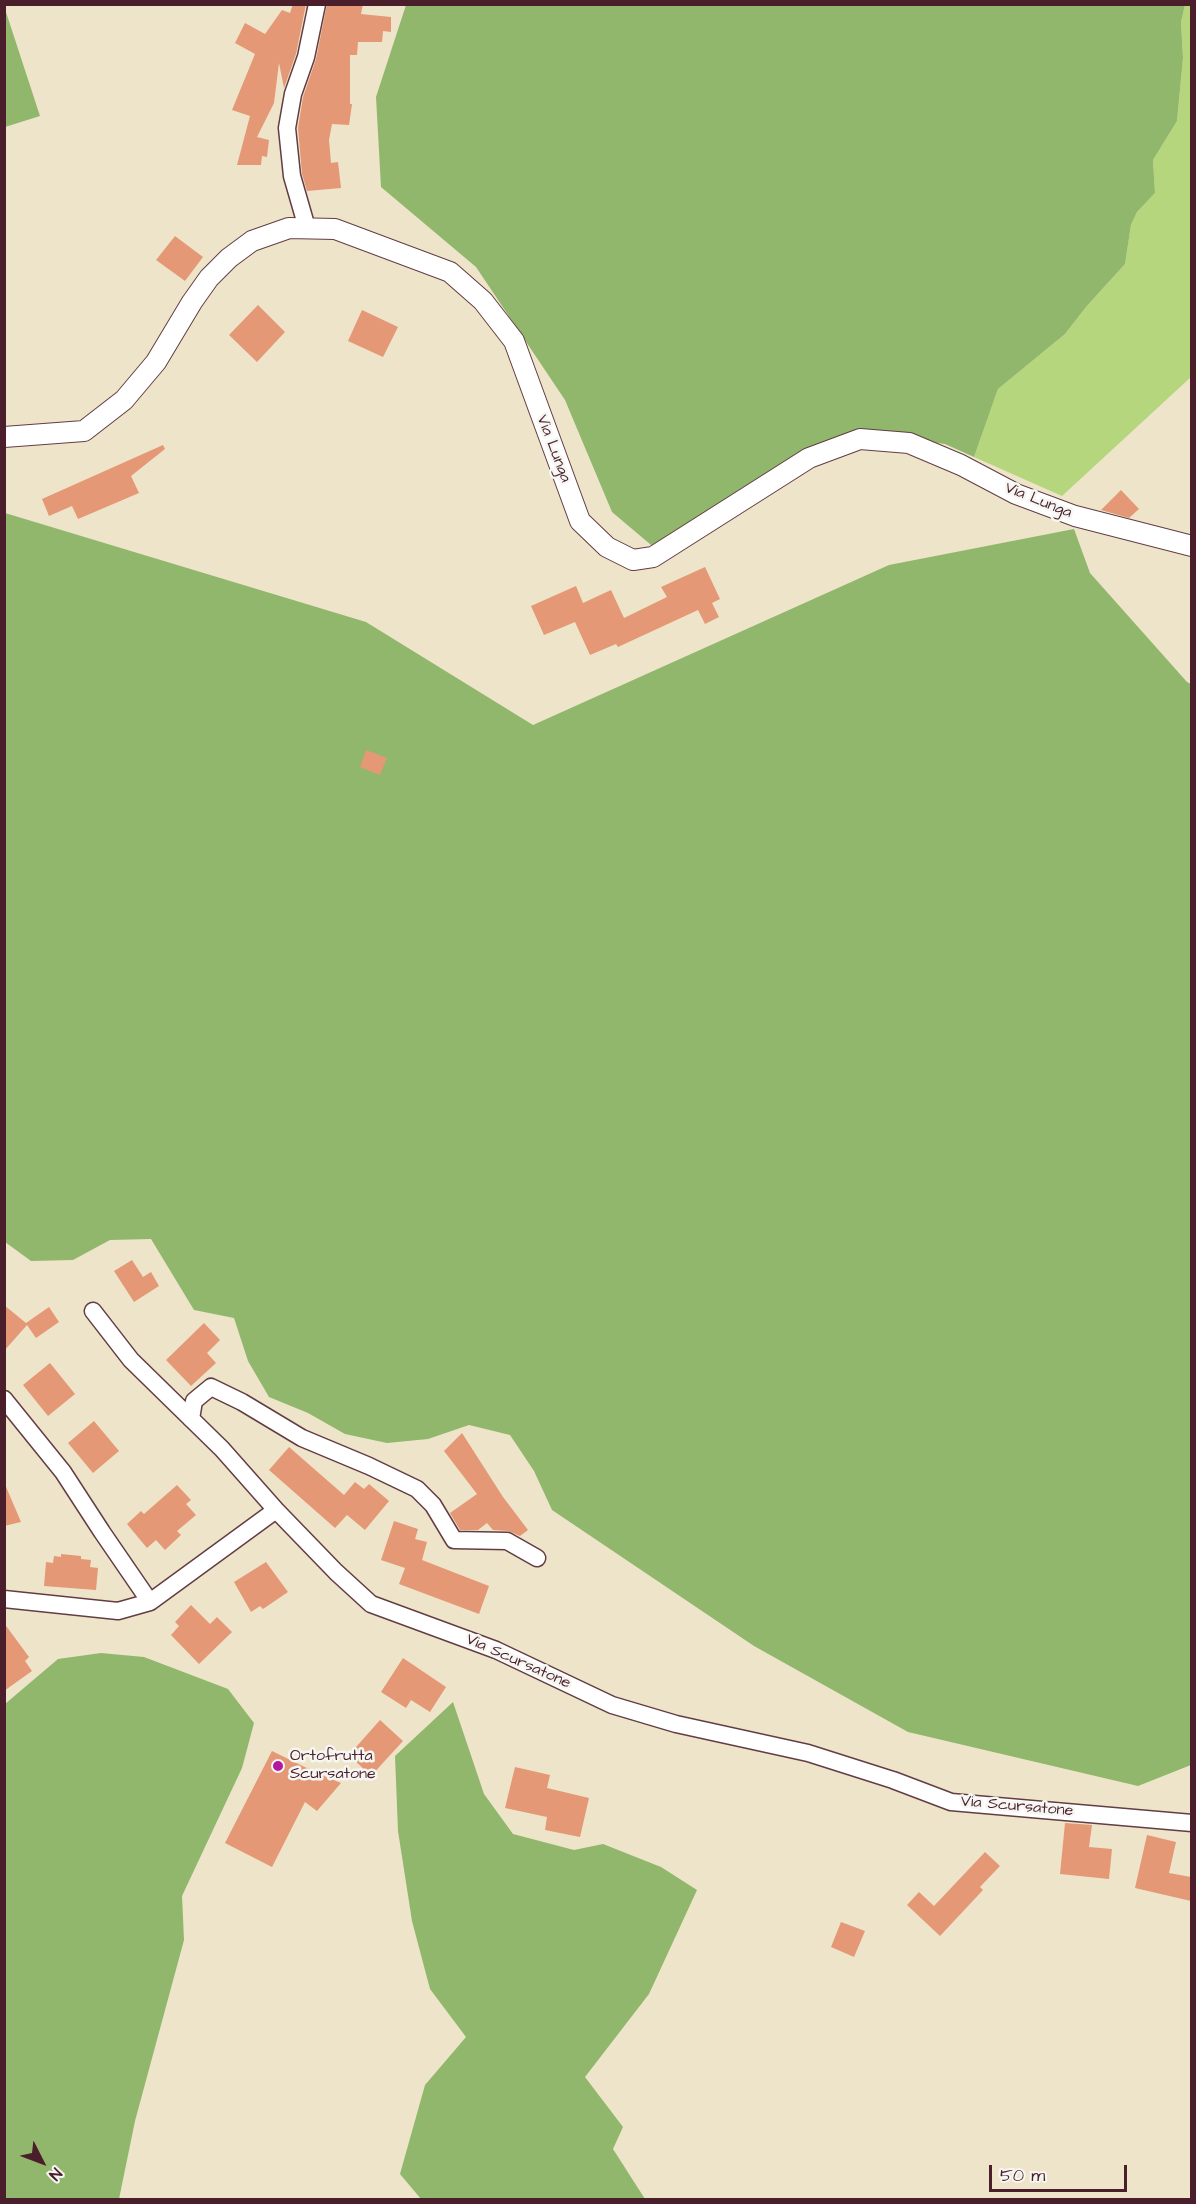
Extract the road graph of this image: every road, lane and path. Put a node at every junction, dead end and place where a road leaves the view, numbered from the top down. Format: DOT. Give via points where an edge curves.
graph roads {
  1 [pos="317,4"];
  2 [pos="307,228"];
  3 [pos="4,437"];
  4 [pos="1191,546"];
  5 [pos="93,1311"];
  6 [pos="4,1399"];
  7 [pos="191,1419"];
  8 [pos="276,1510"];
  9 [pos="537,1558"];
  10 [pos="4,1599"];
  11 [pos="150,1602"];
  12 [pos="1191,1823"];
  1 -- 2 [label="street" via="287,128 292,176"];
  2 -- 3 [label="street, Via Lunga" via="289,228 252,241 229,258 192,302 156,362 124,400 84,431"];
  2 -- 4 [label="street, Via Lunga" via="335,229 450,272 483,301 514,341 580,521 607,547 633,560 653,557 809,458 860,439 909,443 1017,494 1075,516"];
  5 -- 7 [label="street, Via Scursatone" via="131,1360"];
  6 -- 11 [label="street" via="63,1472"];
  7 -- 8 [label="street, Via Scursatone"];
  7 -- 9 [label="street" via="194,1401 212,1387 302,1438 417,1489 433,1505 454,1540 507,1541"];
  8 -- 11 [label="street"];
  8 -- 12 [label="street, Via Scursatone" via="371,1604 496,1650 612,1705 676,1724 808,1753 951,1802"];
  10 -- 11 [label="street" via="118,1611"];
}
